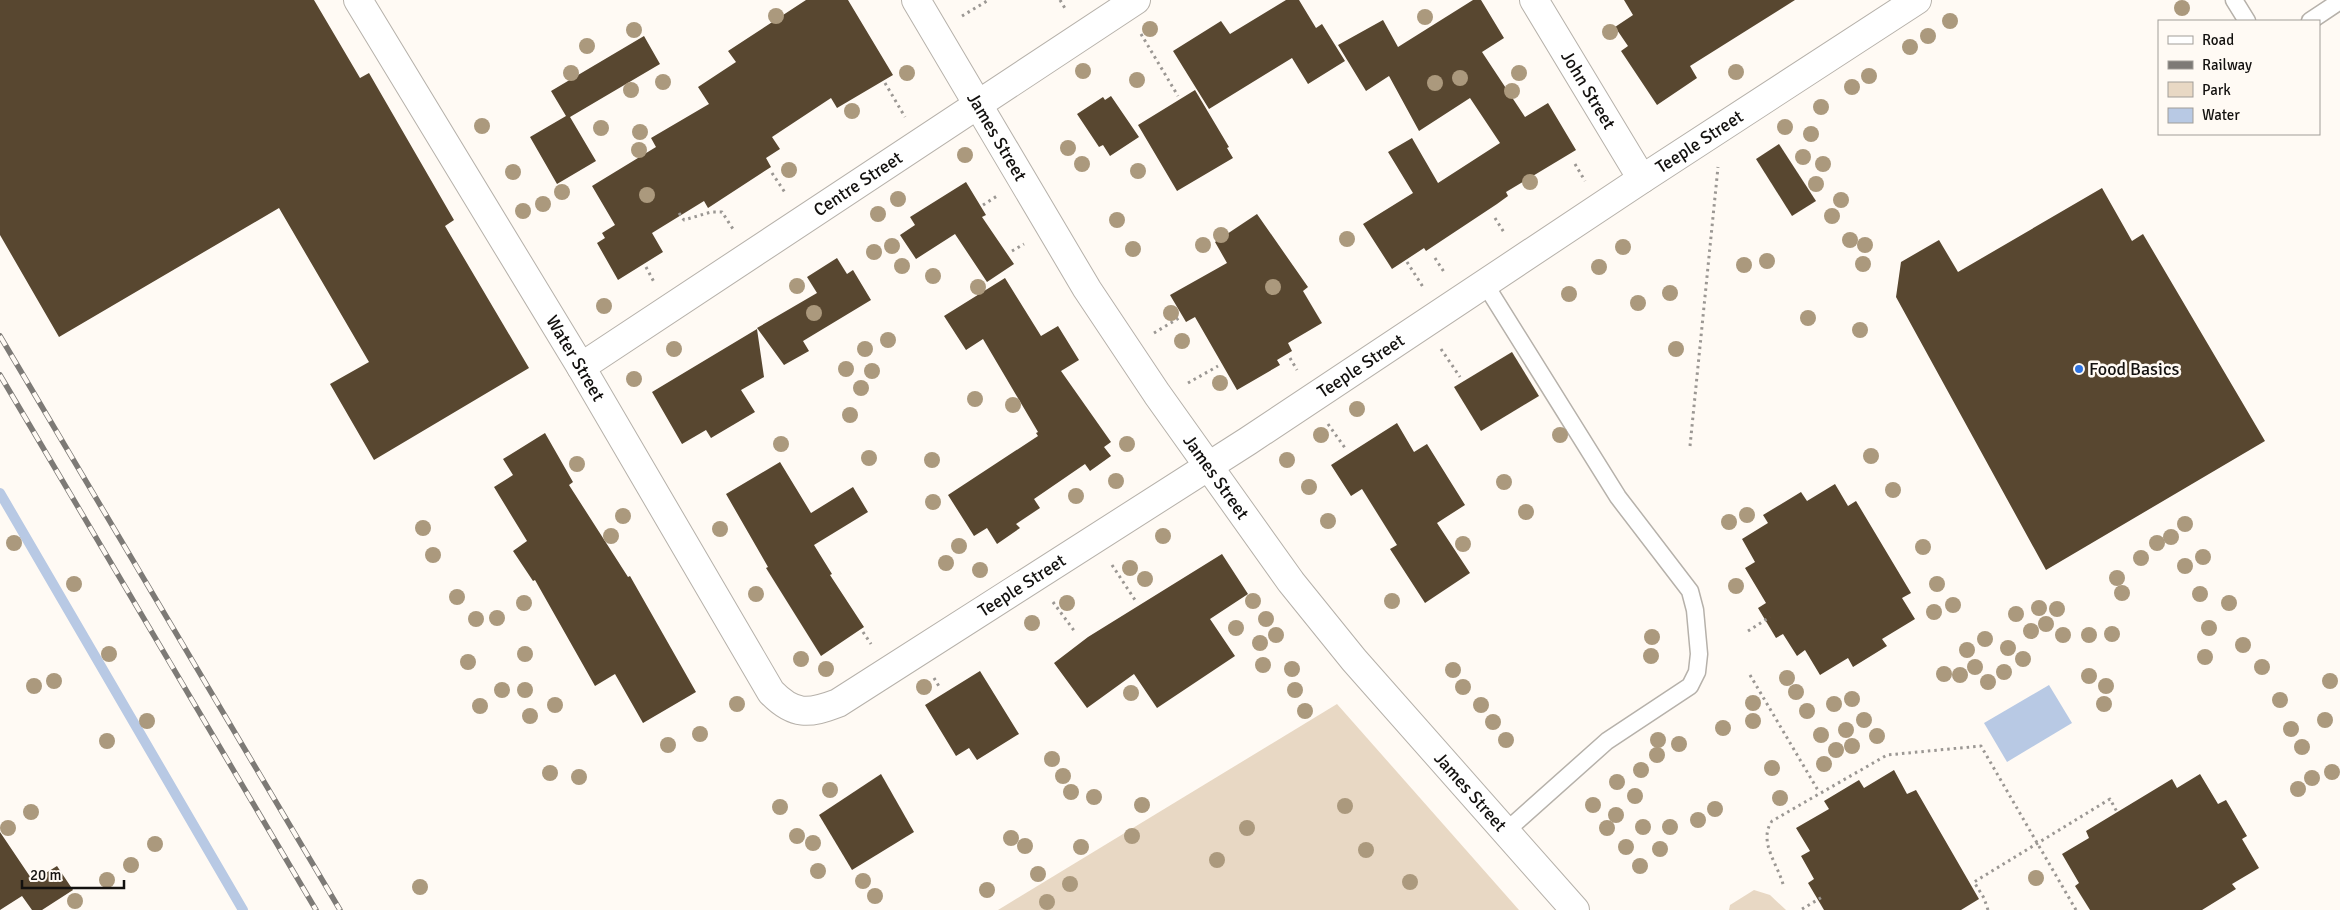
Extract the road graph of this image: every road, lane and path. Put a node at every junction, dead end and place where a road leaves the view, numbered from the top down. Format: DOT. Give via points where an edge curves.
graph roads {
  1 [pos="358,0"];
  2 [pos="916,0"];
  3 [pos="987,0"];
  4 [pos="1136,0"];
  5 [pos="1534,0"];
  6 [pos="1917,0"];
  7 [pos="2234,0"];
  8 [pos="2340,1"];
  9 [pos="960,16"];
  10 [pos="2246,20"];
  11 [pos="2312,20"];
  12 [pos="1139,32"];
  13 [pos="885,83"];
  14 [pos="1178,96"];
  15 [pos="978,106"];
  16 [pos="910,124"];
  17 [pos="1719,161"];
  18 [pos="1575,164"];
  19 [pos="772,173"];
  20 [pos="1642,179"];
  21 [pos="1591,190"];
  22 [pos="1002,194"];
  23 [pos="787,195"];
  24 [pos="983,205"];
  25 [pos="679,213"];
  26 [pos="1494,218"];
  27 [pos="734,232"];
  28 [pos="1030,241"];
  29 [pos="1511,242"];
  30 [pos="1012,251"];
  31 [pos="1435,258"];
  32 [pos="1407,262"];
  33 [pos="1445,274"];
  34 [pos="1485,284"];
  35 [pos="1425,290"];
  36 [pos="1179,318"];
  37 [pos="1152,335"];
  38 [pos="1440,347"];
  39 [pos="1218,366"];
  40 [pos="581,367"];
  41 [pos="1460,377"];
  42 [pos="1186,384"];
  43 [pos="1326,421"];
  44 [pos="1690,446"];
  45 [pos="1344,448"];
  46 [pos="1208,466"];
  47 [pos="1111,563"];
  48 [pos="1047,594"];
  49 [pos="1135,600"];
  50 [pos="1770,617"];
  51 [pos="1748,631"];
  52 [pos="1075,632"];
  53 [pos="1750,675"];
  54 [pos="796,710"];
  55 [pos="1819,792"];
  56 [pos="2117,812"];
  57 [pos="1505,832"];
  58 [pos="2037,843"];
  59 [pos="1783,884"];
  60 [pos="1824,896"];
  61 [pos="1802,909"];
  62 [pos="1574,910"];
  63 [pos="1988,910"];
  64 [pos="2076,910"];
  1 -- 40 [label="street, Water Street"];
  2 -- 15 [label="street, James Street"];
  3 -- 9 [label="path"];
  4 -- 15 [label="street, Centre Street"];
  5 -- 20 [label="street, John Street"];
  6 -- 20 [label="street, Teeple Street"];
  7 -- 10 [label="lane"];
  8 -- 11 [label="lane"];
  12 -- 14 [label="path"];
  13 -- 16 [label="path"];
  15 -- 40 [label="street, Centre Street"];
  15 -- 46 [label="street, James Street" via="1087,288"];
  17 -- 44 [label="path"];
  18 -- 21 [label="path"];
  19 -- 23 [label="path"];
  20 -- 34 [label="street, Teeple Street"];
  22 -- 24 [label="path"];
  25 -- 27 [label="path" via="684,220 722,212"];
  26 -- 29 [label="path"];
  28 -- 30 [label="path"];
  31 -- 33 [label="path"];
  32 -- 35 [label="path"];
  34 -- 46 [label="street, Teeple Street"];
  34 -- 57 [label="lane" via="1618,497 1690,591 1699,654 1697,672 1690,686 1607,741"];
  36 -- 37 [label="path"];
  38 -- 41 [label="path"];
  39 -- 42 [label="path"];
  40 -- 54 [label="street, Water Street" via="754,665 783,705"];
  43 -- 45 [label="path"];
  46 -- 54 [label="street, Teeple Street" via="838,703 816,711"];
  46 -- 57 [label="street, James Street" via="1291,582 1354,660"];
  47 -- 49 [label="path"];
  48 -- 52 [label="path"];
  50 -- 51 [label="path"];
  53 -- 55 [label="path"];
  55 -- 58 [label="path" via="1886,755 1981,746"];
  55 -- 59 [label="path" via="1768,826 1768,845"];
  56 -- 58 [label="path" via="2110,799"];
  57 -- 62 [label="street, James Street"];
  58 -- 63 [label="path" via="1974,882"];
  58 -- 64 [label="path"];
  60 -- 61 [label="path"];
}
